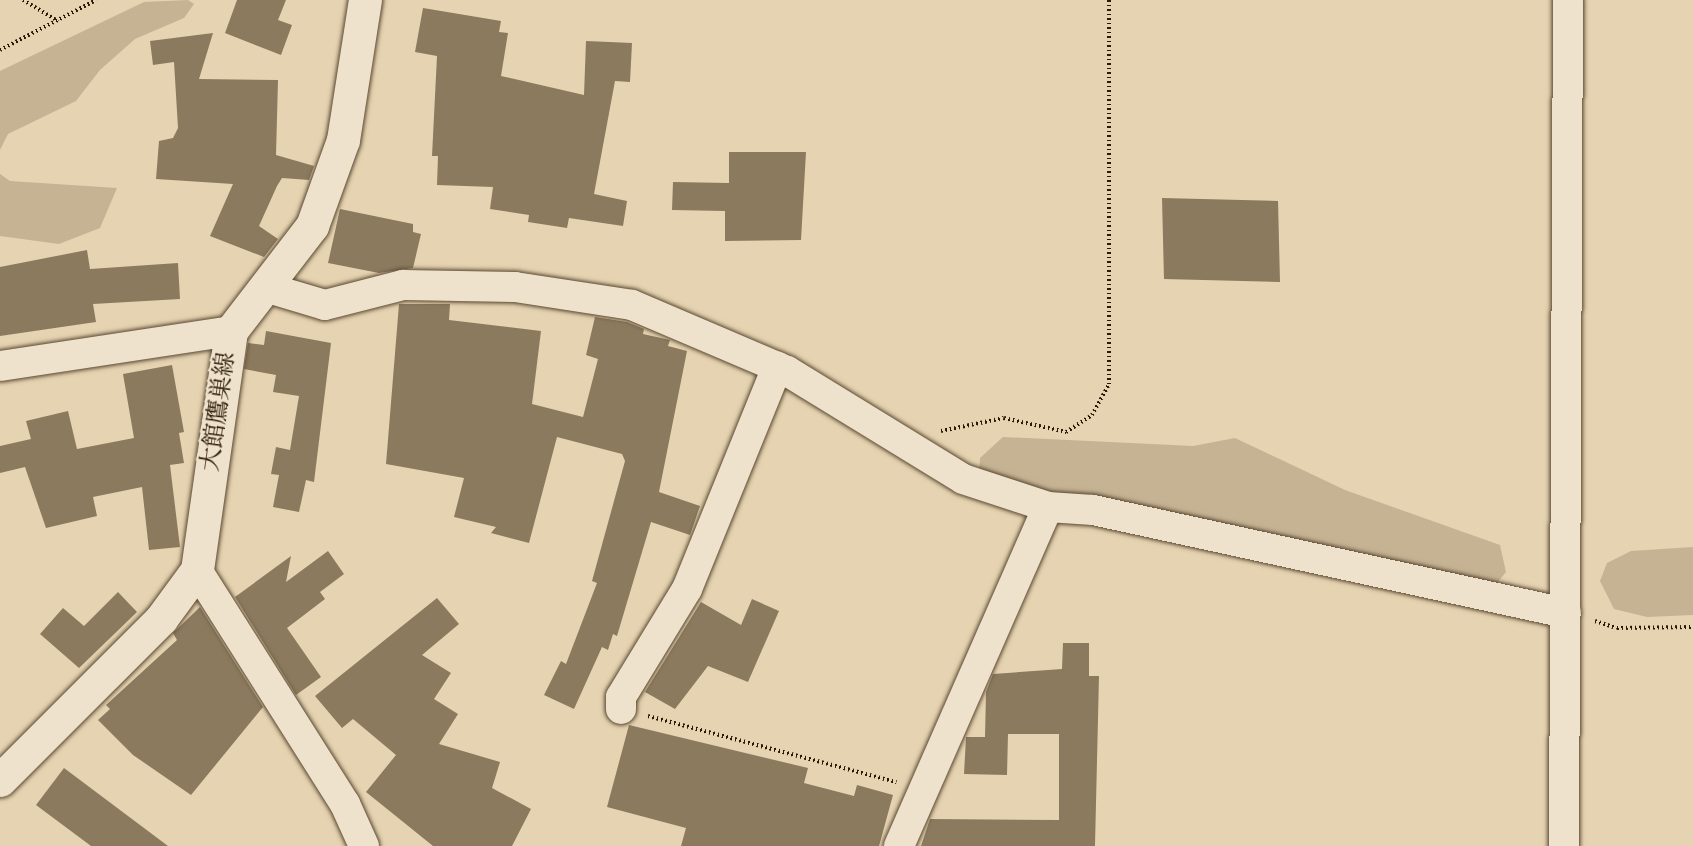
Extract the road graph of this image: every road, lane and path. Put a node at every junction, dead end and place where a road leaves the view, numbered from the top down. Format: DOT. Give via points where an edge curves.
graph roads {
  1 [pos="23,0"];
  2 [pos="96,0"];
  3 [pos="365,0"];
  4 [pos="1108,0"];
  5 [pos="1568,0"];
  6 [pos="58,21"];
  7 [pos="0,50"];
  8 [pos="268,288"];
  9 [pos="231,331"];
  10 [pos="0,366"];
  11 [pos="777,367"];
  12 [pos="921,450"];
  13 [pos="1048,507"];
  14 [pos="197,570"];
  15 [pos="1566,613"];
  16 [pos="1693,627"];
  17 [pos="621,709"];
  18 [pos="0,780"];
  19 [pos="924,789"];
  20 [pos="364,846"];
  21 [pos="899,846"];
  22 [pos="1564,846"];
  1 -- 6 [label="path"];
  2 -- 6 [label="path"];
  3 -- 8 [label="main road, 大館鷹巣線" via="344,140 312,226"];
  4 -- 12 [label="path" via="1109,384 1092,415 1066,432 1004,418 947,426"];
  5 -- 15 [label="street"];
  6 -- 7 [label="path"];
  8 -- 9 [label="main road, 大館鷹巣線"];
  8 -- 11 [label="street" via="326,305 403,285 515,287 632,305"];
  9 -- 10 [label="street"];
  9 -- 14 [label="main road, 大館鷹巣線"];
  11 -- 12 [label="street"];
  11 -- 17 [label="street" via="687,589 621,697"];
  12 -- 13 [label="street" via="963,479"];
  13 -- 15 [label="street" via="1093,510"];
  13 -- 19 [label="street"];
  14 -- 18 [label="main road, 大館鷹巣線" via="161,619"];
  14 -- 20 [label="street" via="345,804"];
  15 -- 16 [label="path" via="1617,628"];
  15 -- 22 [label="street"];
  17 -- 19 [label="path"];
  19 -- 21 [label="street"];
}
